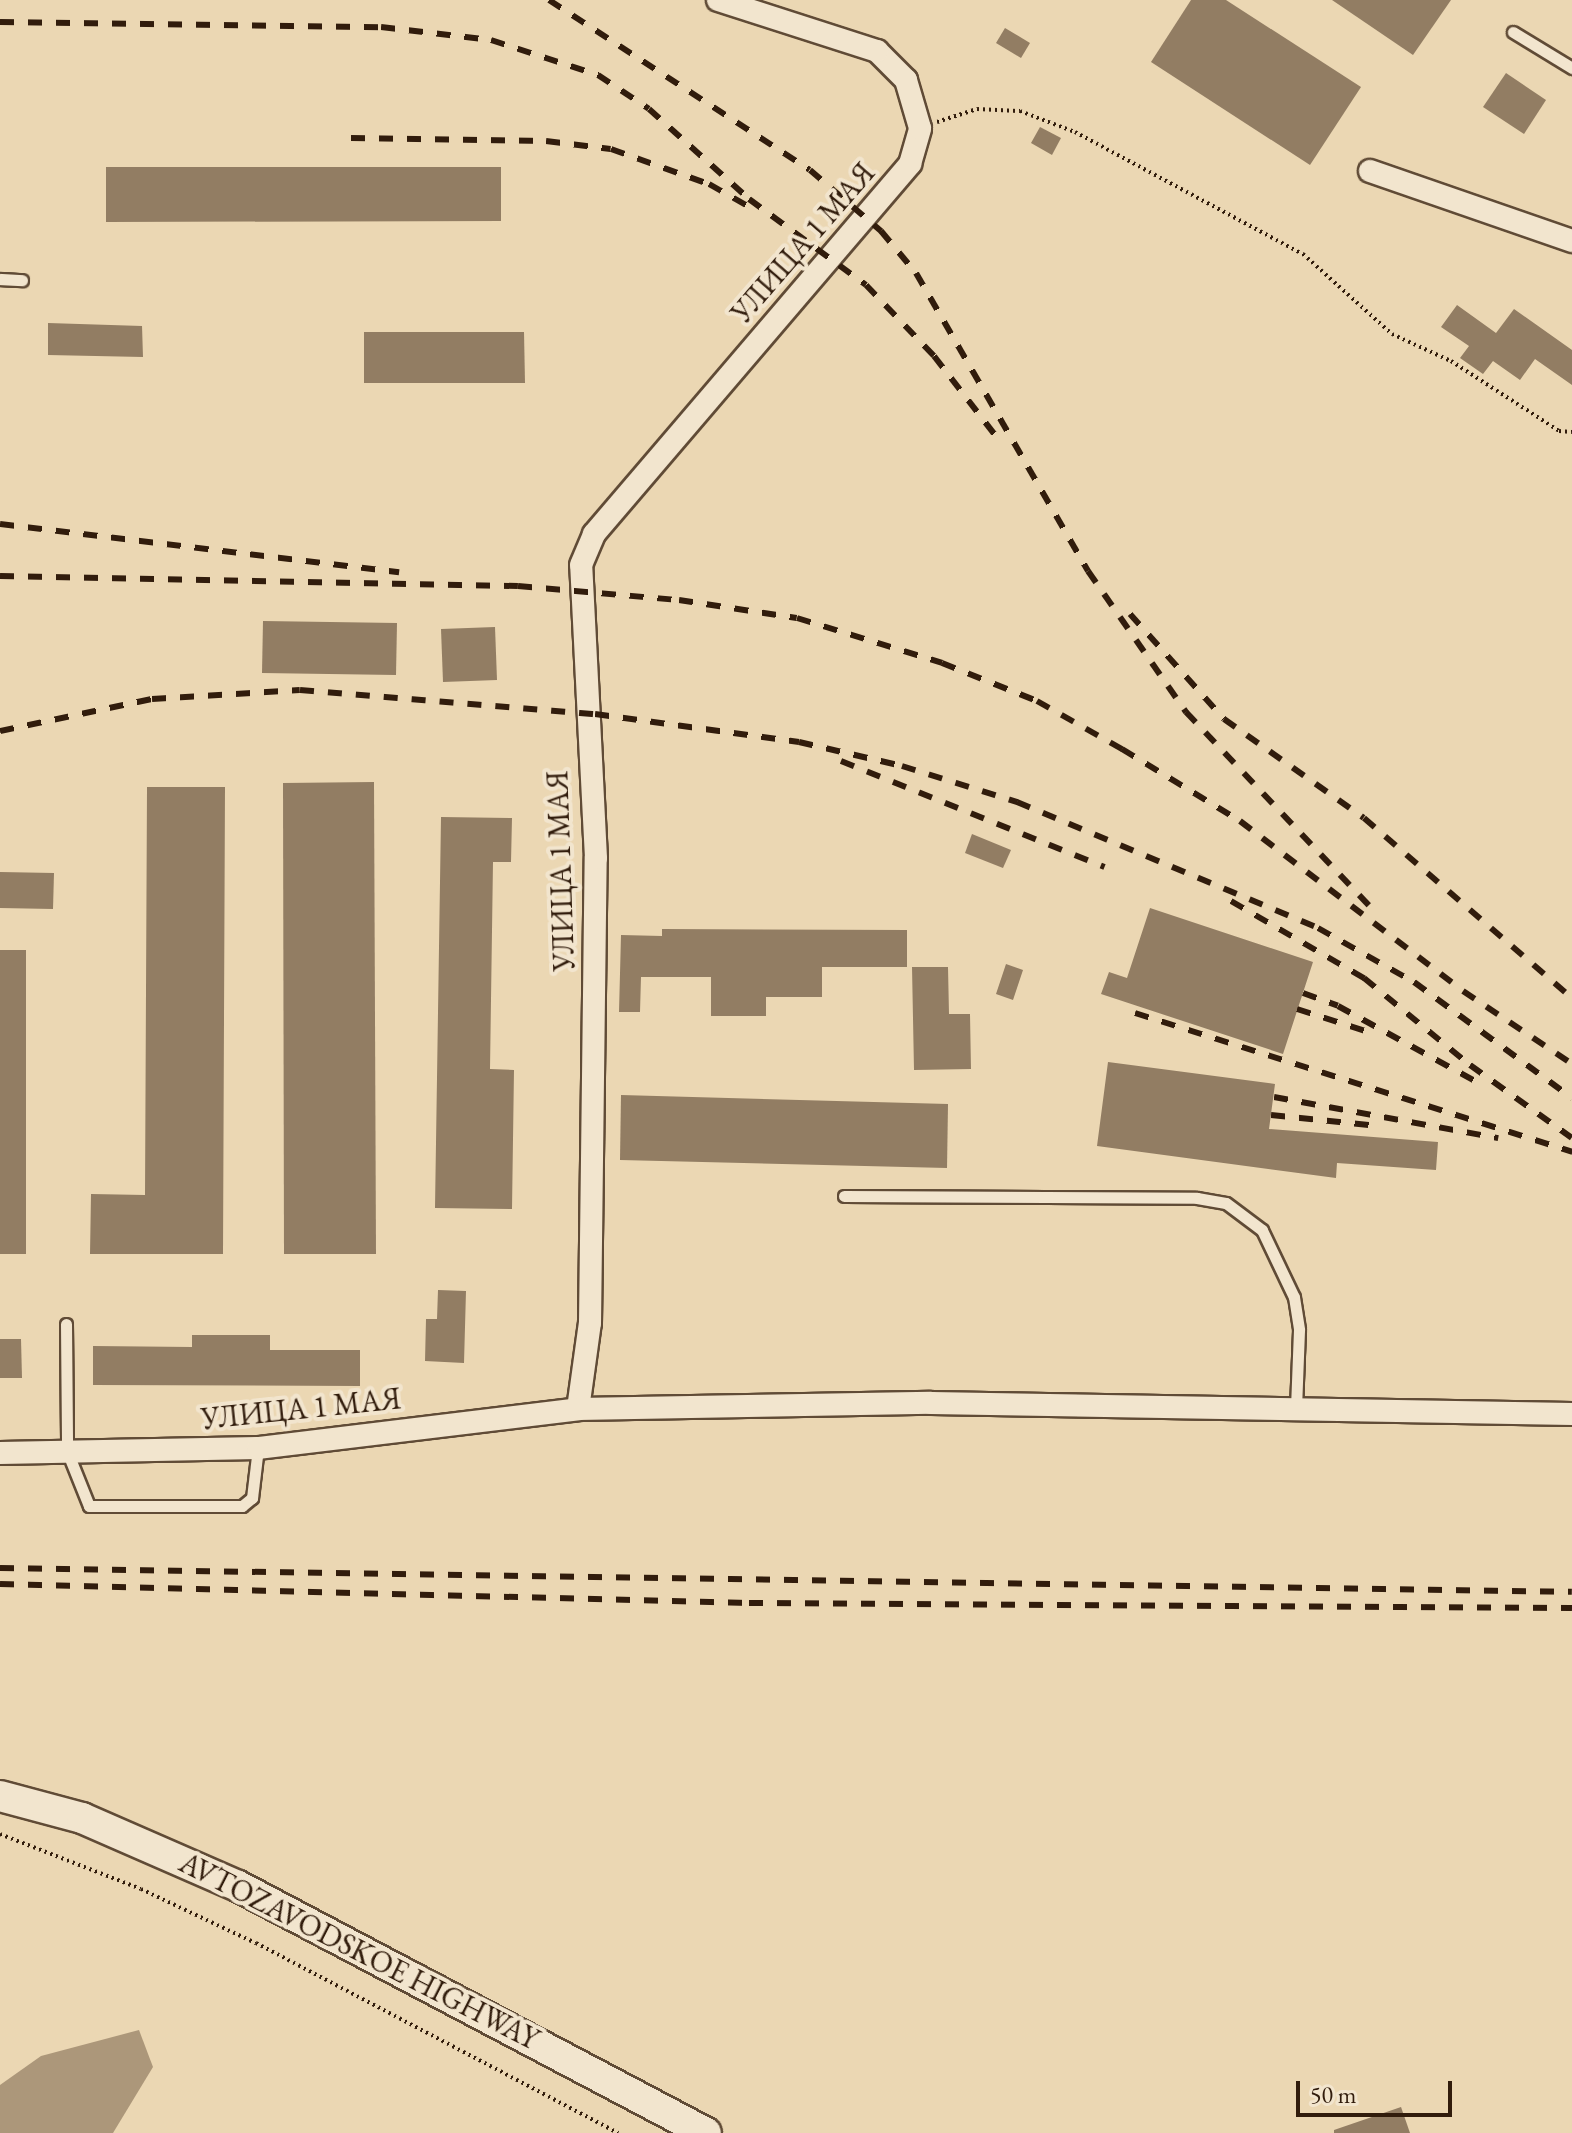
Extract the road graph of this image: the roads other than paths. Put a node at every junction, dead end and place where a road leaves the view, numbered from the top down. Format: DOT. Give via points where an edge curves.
graph roads {
  1 [pos="718,0"];
  2 [pos="1513,32"];
  3 [pos="1572,68"];
  4 [pos="1370,171"];
  5 [pos="1572,241"];
  6 [pos="0,279"];
  7 [pos="22,280"];
  8 [pos="844,1196"];
  9 [pos="66,1324"];
  10 [pos="578,1409"];
  11 [pos="1296,1409"];
  12 [pos="1572,1414"];
  13 [pos="258,1448"];
  14 [pos="67,1451"];
  15 [pos="0,1453"];
  16 [pos="0,1796"];
  17 [pos="706,2133"];
  1 -- 10 [label="street, УЛИЦА 1 МАЯ" via="877,51 906,80 920,128 910,164 594,534 581,565 596,858 590,1323"];
  2 -- 3 [label="lane"];
  4 -- 5 [label="street"];
  6 -- 7 [label="lane"];
  8 -- 11 [label="lane" via="1197,1198 1226,1203 1262,1230 1294,1297"];
  9 -- 14 [label="lane"];
  10 -- 11 [label="street" via="931,1403"];
  10 -- 13 [label="street, УЛИЦА 1 МАЯ"];
  11 -- 12 [label="street"];
  13 -- 14 [label="street, УЛИЦА 1 МАЯ"];
  13 -- 14 [label="lane" via="252,1498 242,1506 89,1506"];
  14 -- 15 [label="street, УЛИЦА 1 МАЯ"];
  16 -- 17 [label="main road, AVTOZAVODSKOE HIGHWAY" via="82,1818 226,1880"];
}
